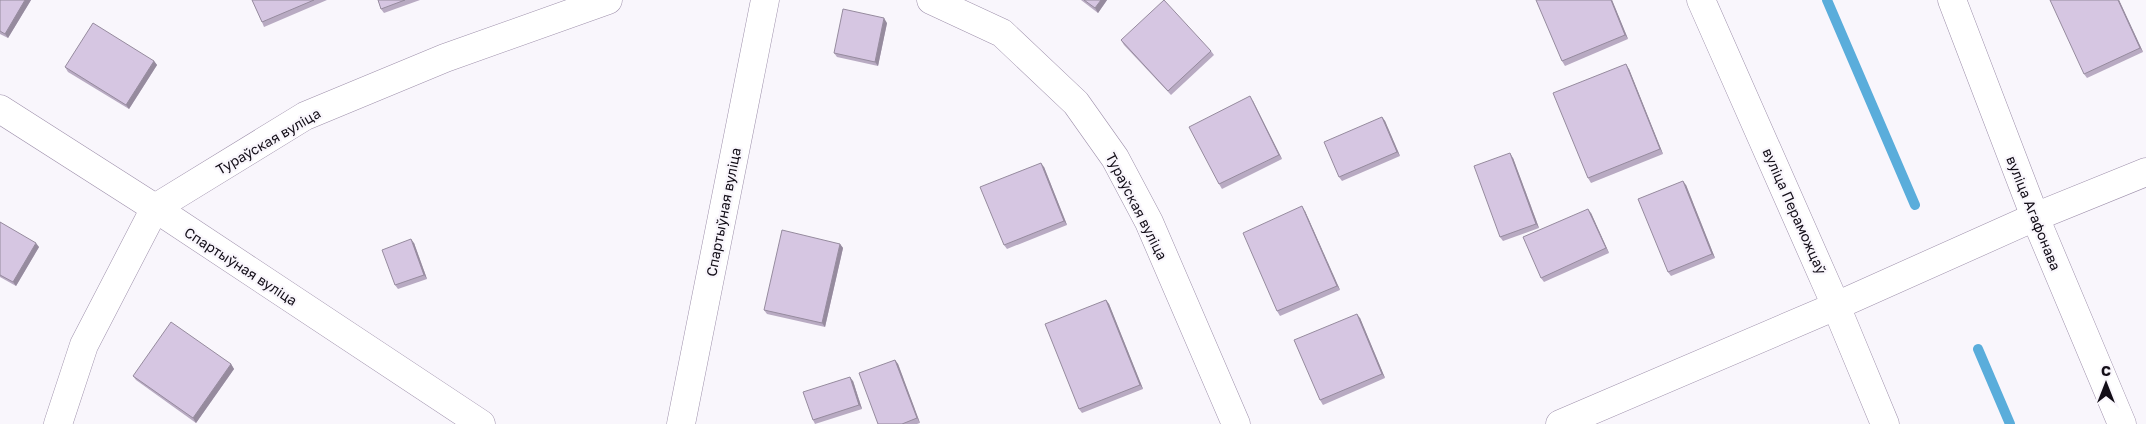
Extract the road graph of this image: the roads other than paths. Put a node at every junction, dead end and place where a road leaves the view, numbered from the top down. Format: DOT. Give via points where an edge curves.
graph roads {
  1 [pos="608,0"];
  2 [pos="766,0"];
  3 [pos="931,0"];
  4 [pos="1702,0"];
  5 [pos="1952,0"];
  6 [pos="0,110"];
  7 [pos="2146,172"];
  8 [pos="155,208"];
  9 [pos="2035,216"];
  10 [pos="1836,306"];
  11 [pos="58,424"];
  12 [pos="481,424"];
  13 [pos="682,424"];
  14 [pos="1236,424"];
  15 [pos="1560,424"];
  16 [pos="1885,424"];
  17 [pos="2122,424"];
  1 -- 8 [label="street, Тураўская вуліца" via="445,58 305,116"];
  2 -- 13 [label="street, Спартыўная вуліца"];
  3 -- 14 [label="street, Тураўская вуліца" via="1002,33 1082,111 1115,158 1149,222"];
  4 -- 10 [label="street, вуліца Пераможцаў"];
  5 -- 9 [label="street, вуліца Агафонава"];
  6 -- 8 [label="street, Спартыўная вуліца"];
  7 -- 9 [label="street"];
  8 -- 11 [label="street" via="84,345"];
  8 -- 12 [label="street, Спартыўная вуліца"];
  9 -- 10 [label="street"];
  9 -- 17 [label="street, вуліца Агафонава"];
  10 -- 15 [label="street"];
  10 -- 16 [label="street, вуліца Пераможцаў"];
}
